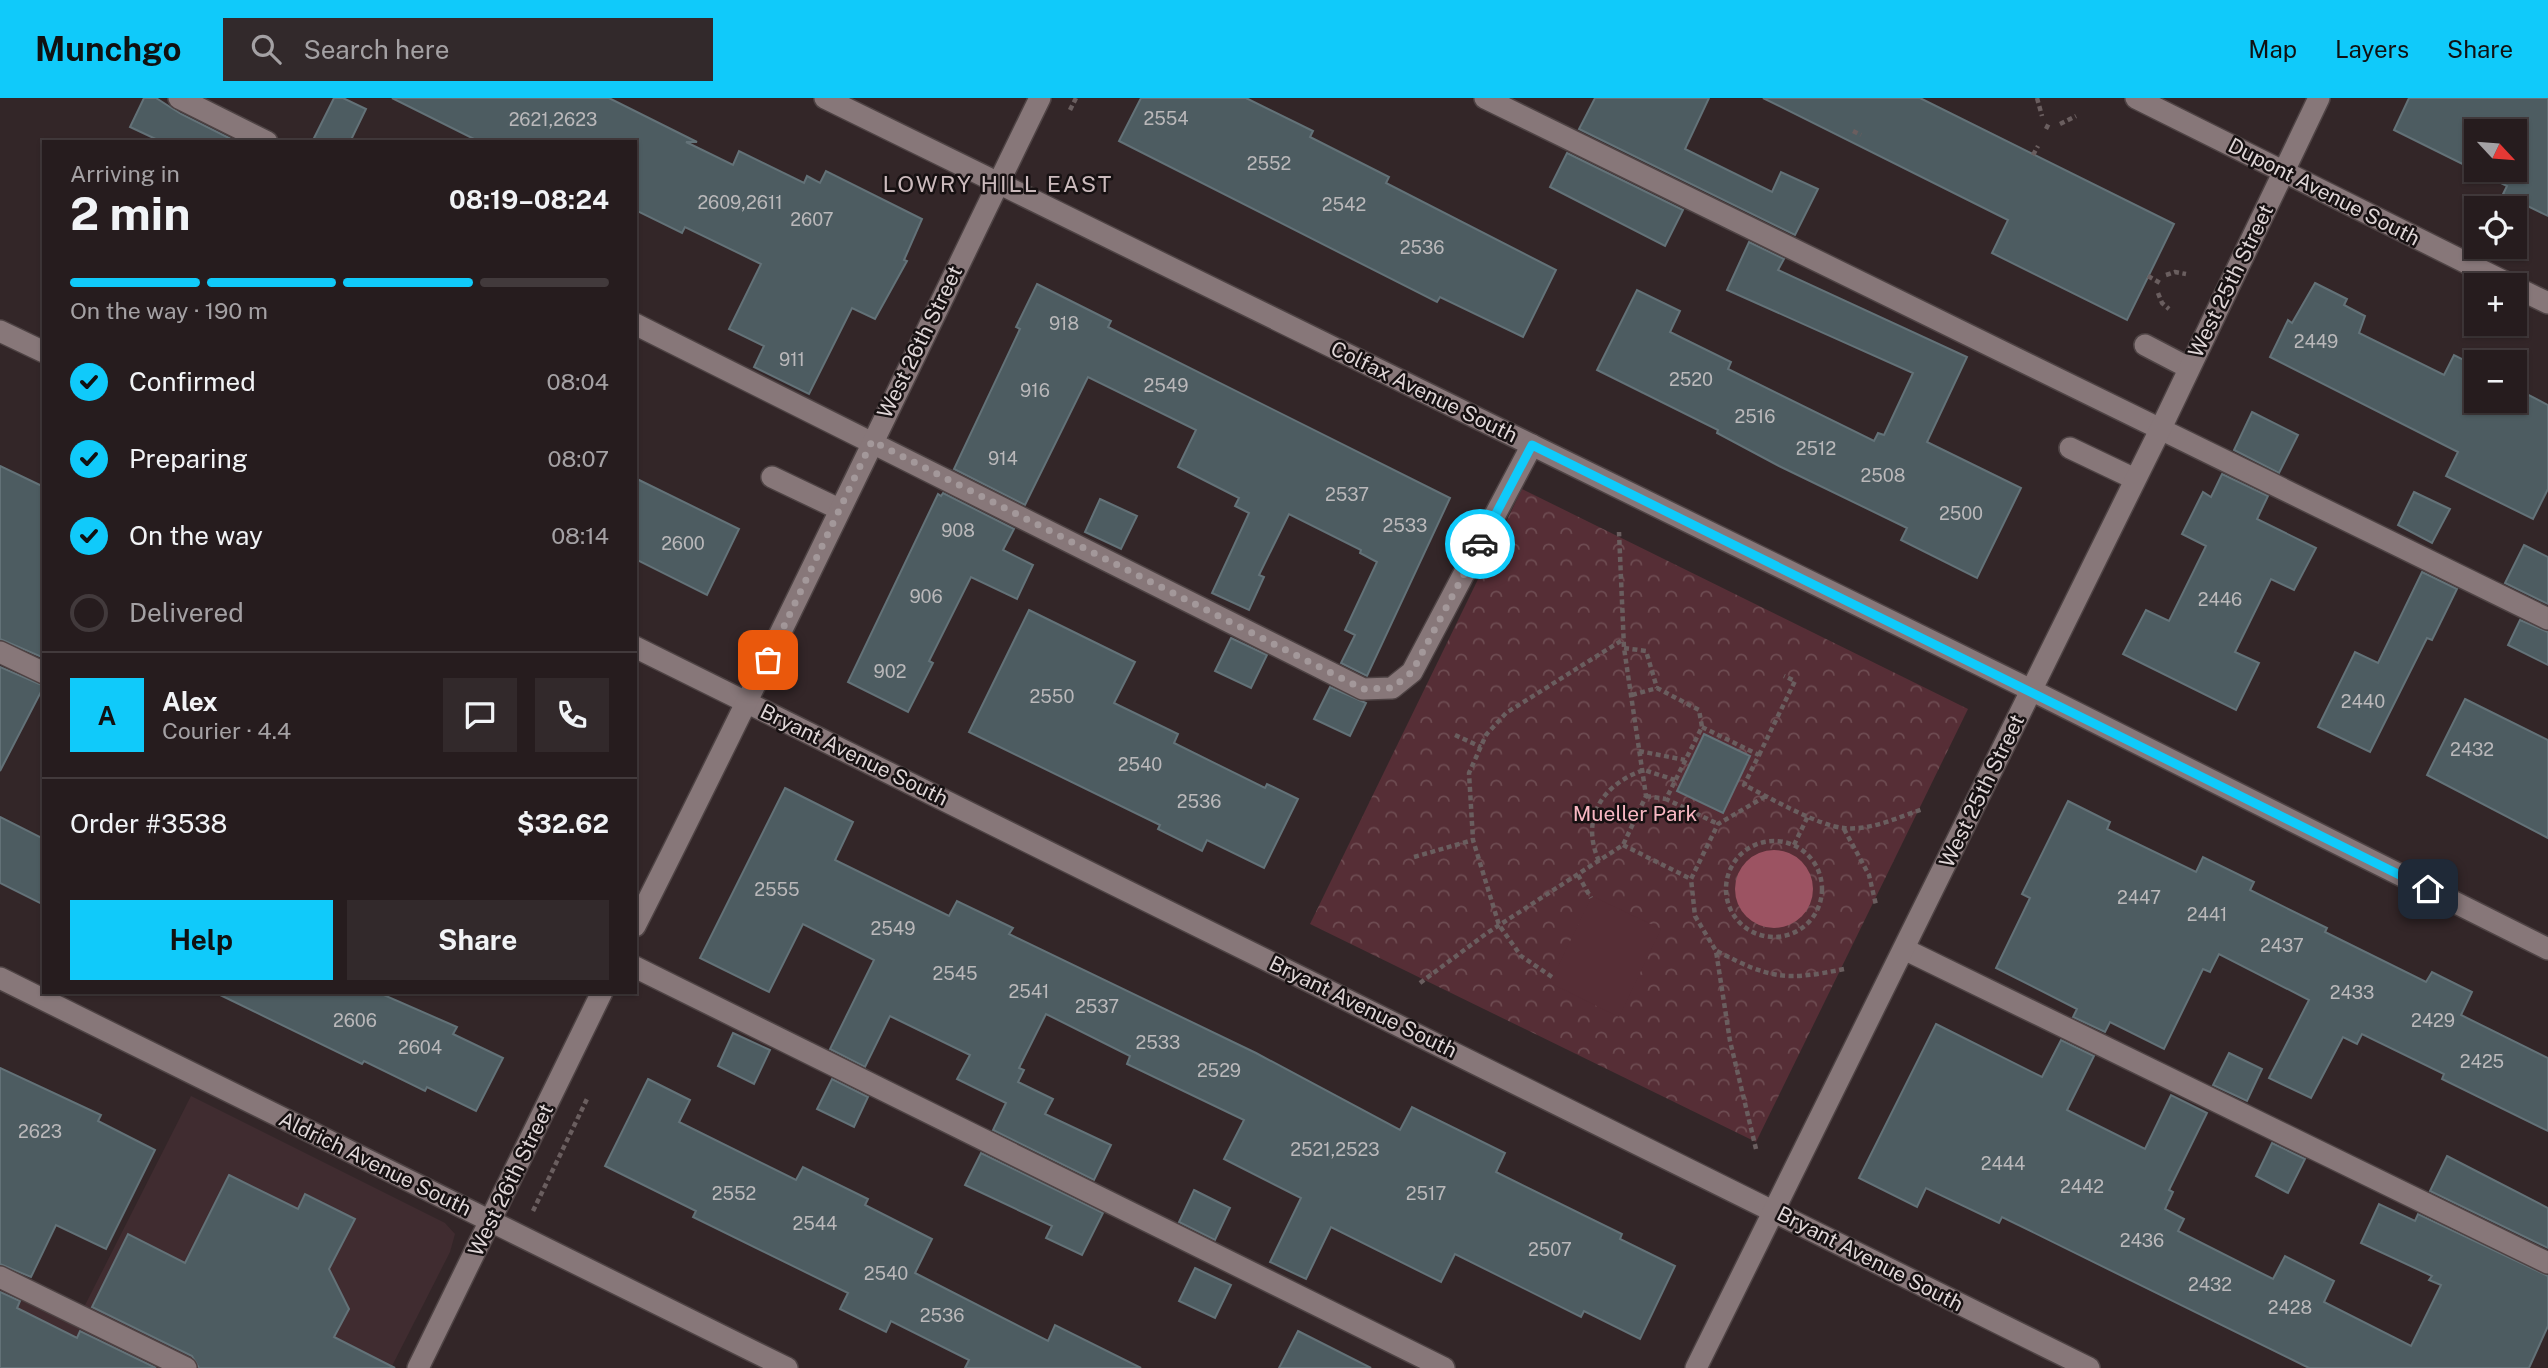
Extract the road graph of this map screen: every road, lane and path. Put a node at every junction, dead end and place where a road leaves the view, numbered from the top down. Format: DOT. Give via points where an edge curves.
graph roads {
  1 [pos="178,98"];
  2 [pos="825,98"];
  3 [pos="1040,98"];
  4 [pos="1485,98"];
  5 [pos="2037,98"];
  6 [pos="2136,98"];
  7 [pos="2319,98"];
  8 [pos="2042,116"];
  9 [pos="2076,116"];
  10 [pos="2060,124"];
  11 [pos="1853,131"];
  12 [pos="1861,135"];
  13 [pos="263,140"];
  14 [pos="2038,146"];
  15 [pos="2034,155"];
  16 [pos="2283,171"];
  17 [pos="997,184"];
  18 [pos="2487,273"];
  19 [pos="2186,274"];
  20 [pos="2166,275"];
  21 [pos="2148,276"];
  22 [pos="2160,283"];
  23 [pos="2158,293"];
  24 [pos="2527,293"];
  25 [pos="2548,303"];
  26 [pos="2169,309"];
  27 [pos="637,325"];
  28 [pos="0,331"];
  29 [pos="2145,345"];
  30 [pos="42,351"];
  31 [pos="2189,368"];
  32 [pos="2161,428"];
  33 [pos="872,441"];
  34 [pos="1532,445"];
  35 [pos="2070,448"];
  36 [pos="772,477"];
  37 [pos="2135,479"];
  38 [pos="839,509"];
  39 [pos="1619,532"];
  40 [pos="2548,619"];
  41 [pos="1624,639"];
  42 [pos="637,648"];
  43 [pos="1624,648"];
  44 [pos="0,652"];
  45 [pos="42,672"];
  46 [pos="1784,676"];
  47 [pos="1657,688"];
  48 [pos="2031,690"];
  49 [pos="1632,695"];
  50 [pos="747,703"];
  51 [pos="1702,727"];
  52 [pos="1455,735"];
  53 [pos="1481,747"];
  54 [pos="1639,751"];
  55 [pos="1759,755"];
  56 [pos="1685,760"];
  57 [pos="1644,770"];
  58 [pos="1675,780"];
  59 [pos="1646,796"];
  60 [pos="1766,796"];
  61 [pos="1666,799"];
  62 [pos="1923,809"];
  63 [pos="1808,816"];
  64 [pos="1718,824"];
  65 [pos="1844,828"];
  66 [pos="1473,840"];
  67 [pos="1623,845"];
  68 [pos="1794,845"];
  69 [pos="1414,857"];
  70 [pos="1599,861"];
  71 [pos="1578,875"];
  72 [pos="1691,879"];
  73 [pos="1591,898"];
  74 [pos="1876,905"];
  75 [pos="637,922"];
  76 [pos="1499,925"];
  77 [pos="1904,949"];
  78 [pos="2548,949"];
  79 [pos="1716,951"];
  80 [pos="637,968"];
  81 [pos="1844,969"];
  82 [pos="0,978"];
  83 [pos="1552,978"];
  84 [pos="1420,983"];
  85 [pos="602,994"];
  86 [pos="1756,1149"];
  87 [pos="1776,1212"];
  88 [pos="490,1221"];
  89 [pos="2548,1263"];
  90 [pos="0,1278"];
  91 [pos="186,1368"];
  92 [pos="418,1368"];
  93 [pos="787,1368"];
  94 [pos="1444,1368"];
  95 [pos="1696,1368"];
  96 [pos="2089,1368"];
  1 -- 13 [label="street"];
  2 -- 17 [label="street, Colfax Avenue South"];
  3 -- 17 [label="street, West 26th Street"];
  4 -- 32 [label="street"];
  5 -- 8 [label="path"];
  6 -- 16 [label="street, Dupont Avenue South"];
  7 -- 16 [label="street, West 25th Street"];
  9 -- 10 [label="path"];
  11 -- 12 [label="path"];
  14 -- 15 [label="path"];
  16 -- 18 [label="street, Dupont Avenue South"];
  16 -- 31 [label="street, West 25th Street"];
  17 -- 33 [label="street, West 26th Street"];
  17 -- 34 [label="street, Colfax Avenue South"];
  19 -- 20 [label="path"];
  21 -- 22 [label="path"];
  23 -- 26 [label="path"];
  24 -- 25 [label="street, Dupont Avenue South"];
  27 -- 33 [label="street"];
  28 -- 30 [label="street"];
  29 -- 31 [label="street"];
  31 -- 32 [label="street, West 25th Street"];
  32 -- 37 [label="street, West 25th Street"];
  32 -- 40 [label="street"];
  33 -- 34 [label="street" via="1363,689 1392,688 1412,672"];
  33 -- 38 [label="street, West 26th Street"];
  34 -- 48 [label="street, Colfax Avenue South"];
  35 -- 37 [label="street"];
  36 -- 38 [label="street"];
  37 -- 48 [label="street, West 25th Street"];
  38 -- 50 [label="street, West 26th Street"];
  39 -- 41 [label="path"];
  41 -- 43 [label="path"];
  41 -- 53 [label="path" via="1506,713 1486,734"];
  42 -- 50 [label="street, Bryant Avenue South"];
  43 -- 47 [label="path" via="1646,651"];
  43 -- 49 [label="path"];
  44 -- 45 [label="street"];
  46 -- 55 [label="path" via="1795,681"];
  47 -- 49 [label="path"];
  47 -- 51 [label="path" via="1699,710"];
  48 -- 77 [label="street, West 25th Street"];
  48 -- 78 [label="street, Colfax Avenue South"];
  49 -- 54 [label="path"];
  50 -- 75 [label="street, West 26th Street"];
  50 -- 87 [label="street, Bryant Avenue South"];
  51 -- 55 [label="path"];
  51 -- 56 [label="path"];
  52 -- 53 [label="path"];
  53 -- 66 [label="path" via="1469,773"];
  54 -- 56 [label="path"];
  54 -- 57 [label="path"];
  55 -- 60 [label="path" via="1744,785"];
  56 -- 58 [label="path"];
  57 -- 58 [label="path"];
  57 -- 59 [label="path"];
  57 -- 70 [label="path" via="1612,785 1599,801 1590,825"];
  58 -- 61 [label="path"];
  59 -- 61 [label="path"];
  59 -- 67 [label="path"];
  60 -- 63 [label="path"];
  60 -- 64 [label="path"];
  61 -- 64 [label="path"];
  62 -- 65 [label="path" via="1876,824"];
  63 -- 65 [label="path"];
  63 -- 68 [label="path"];
  64 -- 72 [label="path"];
  65 -- 74 [label="path" via="1870,875"];
  66 -- 69 [label="path"];
  66 -- 76 [label="path"];
  67 -- 70 [label="path"];
  67 -- 72 [label="path"];
  68 -- 68 [label="path" via="1817,867 1822,883 1818,907 1804,927 1790,935 1758,935 1733,915 1727,901 1729,871 1738,858 1764,842"];
  70 -- 71 [label="path"];
  71 -- 73 [label="path"];
  71 -- 76 [label="path"];
  72 -- 79 [label="path" via="1695,916"];
  76 -- 83 [label="path" via="1521,956"];
  76 -- 84 [label="path"];
  77 -- 87 [label="street, West 25th Street"];
  77 -- 89 [label="street"];
  79 -- 81 [label="path" via="1758,973 1805,977"];
  79 -- 86 [label="path" via="1730,1041"];
  80 -- 94 [label="street"];
  82 -- 88 [label="street, Aldrich Avenue South"];
  85 -- 88 [label="street, West 26th Street"];
  87 -- 95 [label="street, West 25th Street"];
  87 -- 96 [label="street, Bryant Avenue South"];
  88 -- 92 [label="street, West 26th Street"];
  88 -- 93 [label="street, Aldrich Avenue South"];
  90 -- 91 [label="street"];
}
